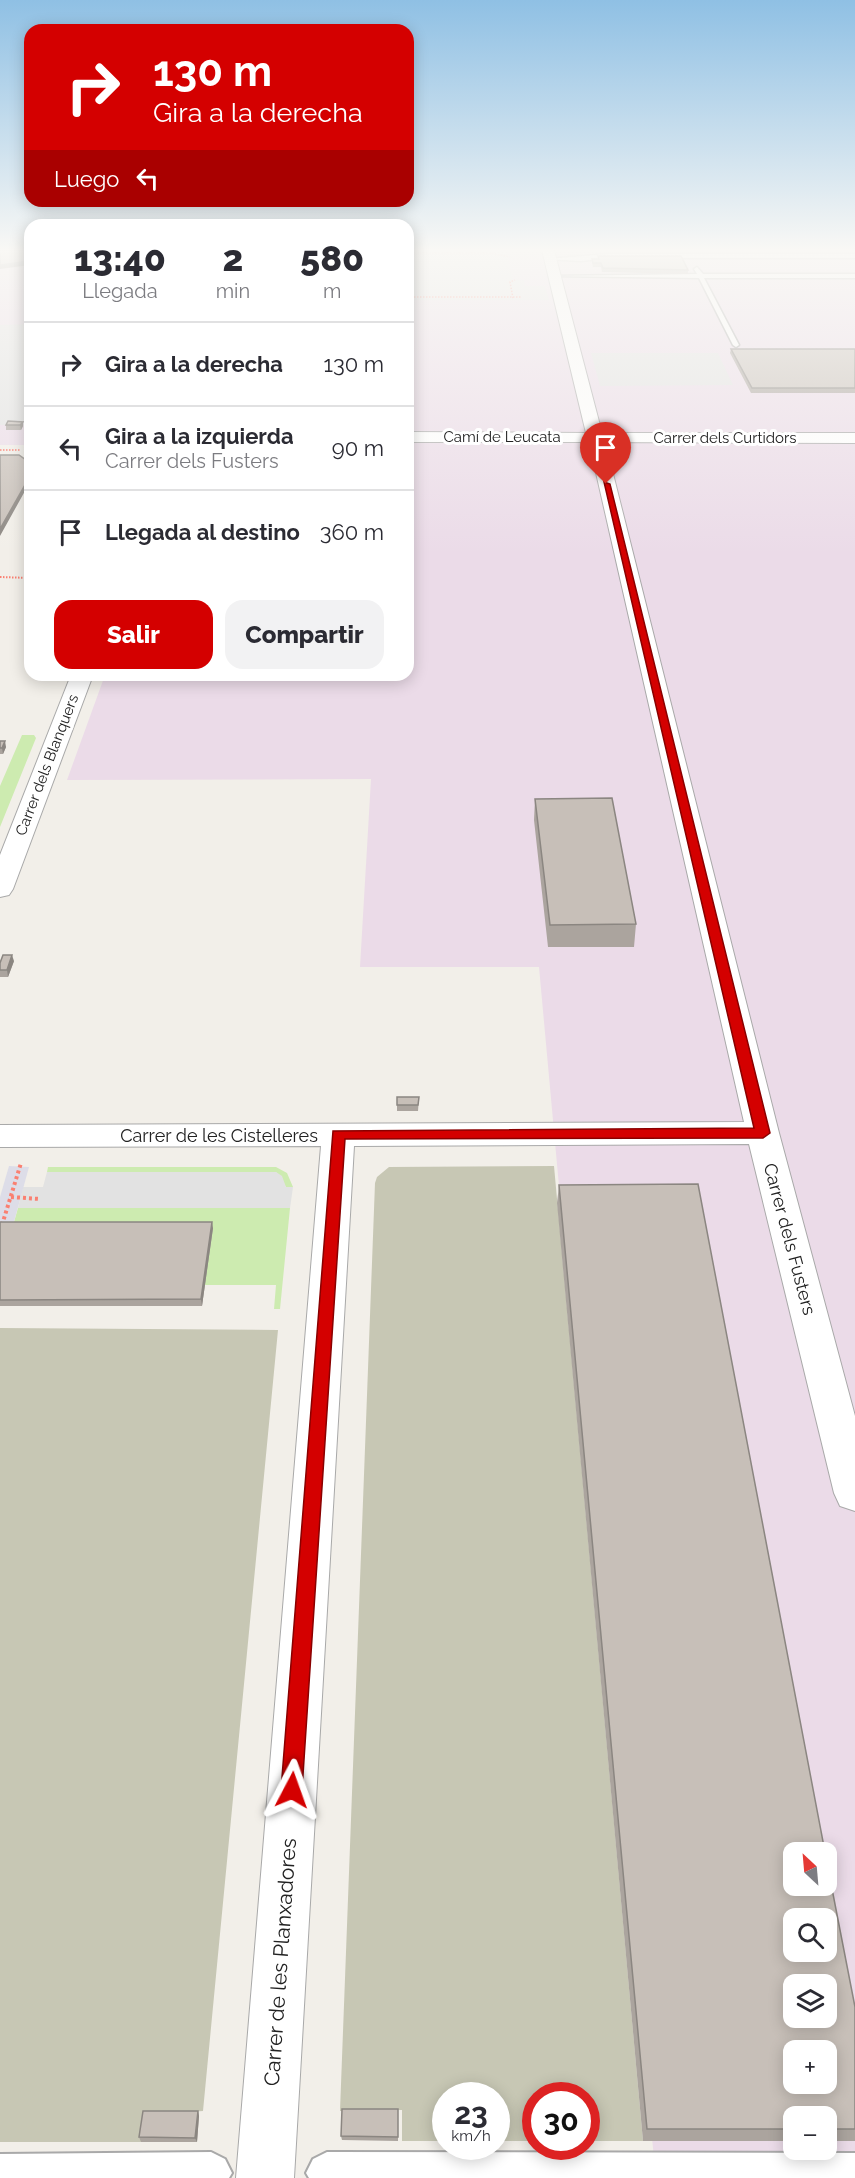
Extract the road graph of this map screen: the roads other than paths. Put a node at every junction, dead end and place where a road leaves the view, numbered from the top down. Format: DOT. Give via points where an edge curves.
graph roads {
  1 [pos="573,352"];
  2 [pos="414,437"];
  3 [pos="595,438"];
  4 [pos="855,438"];
  5 [pos="80,681"];
  6 [pos="0,889"];
  7 [pos="763,1133"];
  8 [pos="338,1135"];
  9 [pos="0,1136"];
  10 [pos="855,1493"];
  11 [pos="211,2173"];
  12 [pos="327,2173"];
  13 [pos="855,2174"];
  14 [pos="0,2175"];
  15 [pos="265,2178"];
  1 -- 3 [label="street, Carrer dels Fusters"];
  2 -- 3 [label="street, Camí de Leucata"];
  3 -- 4 [label="street, Carrer dels Curtidors"];
  3 -- 7 [label="street, Carrer dels Fusters"];
  5 -- 6 [label="street, Carrer dels Blanquers"];
  7 -- 8 [label="street, Carrer de les Cistelleres"];
  7 -- 10 [label="street, Carrer dels Fusters"];
  8 -- 9 [label="street, Carrer de les Cistelleres"];
  8 -- 15 [label="street, Carrer de les Planxadores"];
  11 -- 14 [label="street"];
  12 -- 13 [label="street"];
}
